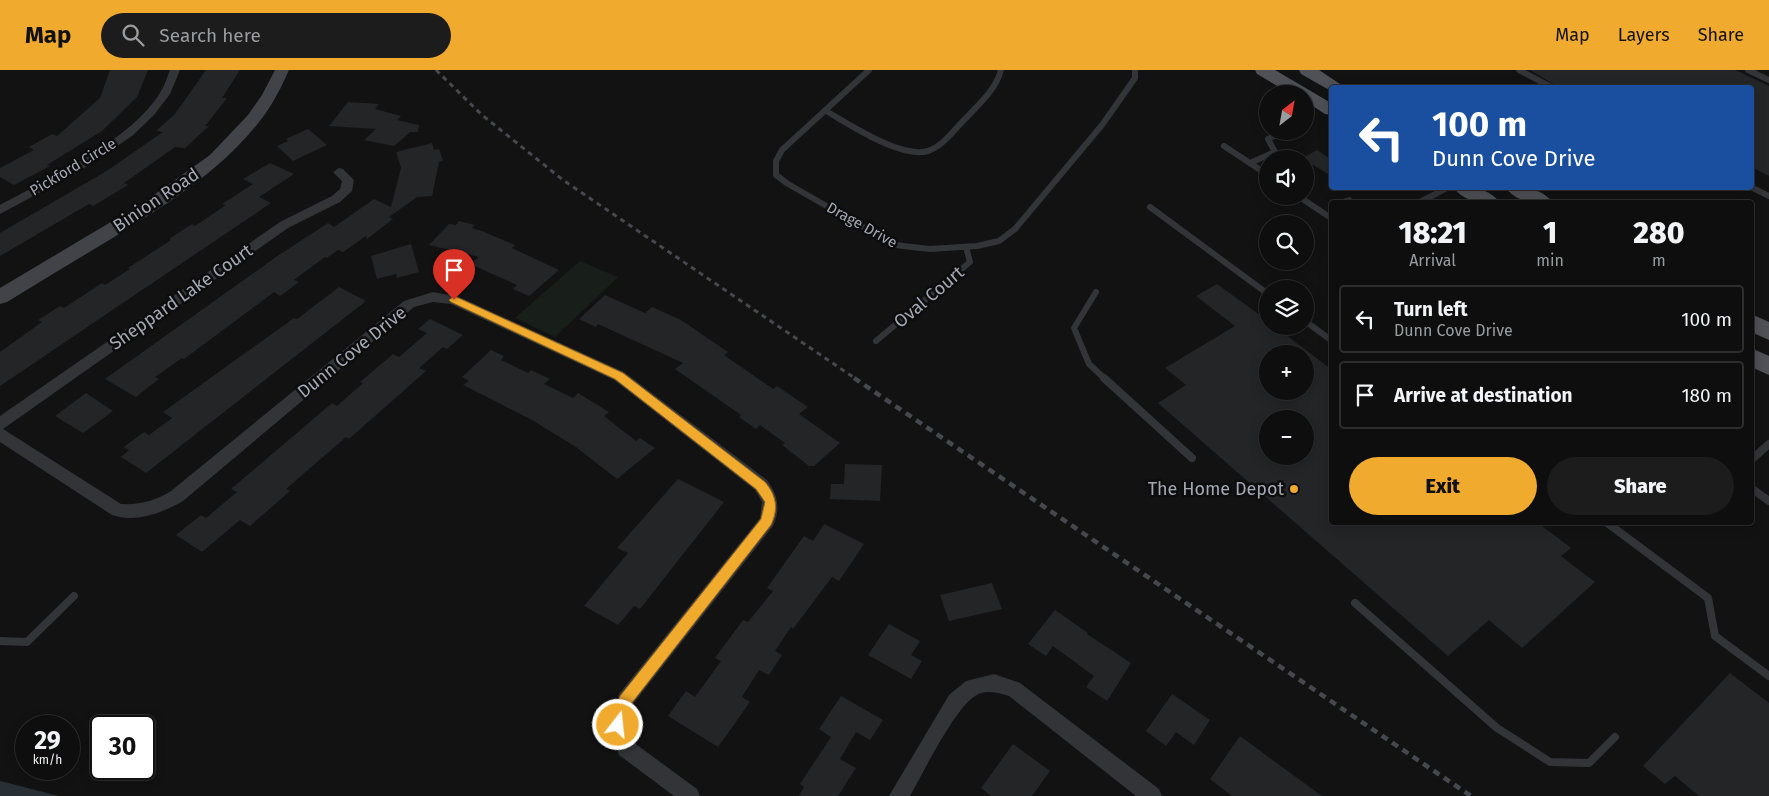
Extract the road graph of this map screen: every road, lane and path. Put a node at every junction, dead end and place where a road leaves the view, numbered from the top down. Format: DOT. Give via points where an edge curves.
graph roads {
  1 [pos="175,70"];
  2 [pos="282,70"];
  3 [pos="869,70"];
  4 [pos="1001,70"];
  5 [pos="1135,70"];
  6 [pos="1263,70"];
  7 [pos="1308,70"];
  8 [pos="1519,70"];
  9 [pos="1748,70"];
  10 [pos="1769,80"];
  11 [pos="1289,85"];
  12 [pos="1333,85"];
  13 [pos="1547,85"];
  14 [pos="1314,100"];
  15 [pos="1329,109"];
  16 [pos="826,111"];
  17 [pos="1269,140"];
  18 [pos="1224,146"];
  19 [pos="1250,163"];
  20 [pos="1259,169"];
  21 [pos="339,172"];
  22 [pos="1754,188"];
  23 [pos="1443,190"];
  24 [pos="1468,190"];
  25 [pos="1520,190"];
  26 [pos="1769,196"];
  27 [pos="1424,200"];
  28 [pos="1485,200"];
  29 [pos="1538,200"];
  30 [pos="1312,205"];
  31 [pos="1150,207"];
  32 [pos="0,210"];
  33 [pos="1329,210"];
  34 [pos="1324,213"];
  35 [pos="1329,217"];
  36 [pos="966,247"];
  37 [pos="1259,287"];
  38 [pos="1096,292"];
  39 [pos="0,297"];
  40 [pos="1754,324"];
  41 [pos="1314,328"];
  42 [pos="1769,332"];
  43 [pos="1329,339"];
  44 [pos="876,341"];
  45 [pos="1754,358"];
  46 [pos="1769,367"];
  47 [pos="0,424"];
  48 [pos="0,434"];
  49 [pos="1769,444"];
  50 [pos="1754,457"];
  51 [pos="1192,458"];
  52 [pos="1754,490"];
  53 [pos="1769,501"];
  54 [pos="1610,525"];
  55 [pos="74,596"];
  56 [pos="1355,603"];
  57 [pos="0,641"];
  58 [pos="1769,676"];
  59 [pos="1614,737"];
  60 [pos="690,796"];
  61 [pos="899,796"];
  62 [pos="1152,796"];
  1 -- 32 [label="street, Pickford Circle" via="161,100 103,152"];
  2 -- 39 [label="main road, Binion Road" via="272,94 254,118 206,166 172,192"];
  3 -- 16 [label="lane, Drage Drive"];
  4 -- 16 [label="lane" via="998,80 943,141 922,153 898,148"];
  5 -- 36 [label="lane, Drage Drive" via="1135,78 1102,126 1015,229 998,241"];
  6 -- 11 [label="main road"];
  7 -- 12 [label="main road"];
  8 -- 13 [label="lane"];
  9 -- 10 [label="lane"];
  14 -- 15 [label="main road"];
  16 -- 36 [label="lane, Drage Drive" via="778,156 775,166 778,177 898,246 926,250"];
  17 -- 19 [label="lane" via="1275,152"];
  18 -- 19 [label="lane"];
  19 -- 20 [label="lane"];
  21 -- 47 [label="street, Sheppard Lake Court" via="348,180 346,191 336,199 284,225"];
  22 -- 26 [label="lane"];
  23 -- 27 [label="lane"];
  24 -- 28 [label="main road"];
  25 -- 29 [label="main road"];
  30 -- 34 [label="lane"];
  31 -- 37 [label="lane"];
  33 -- 34 [label="lane"];
  34 -- 35 [label="lane"];
  36 -- 44 [label="lane, Oval Court" via="970,262"];
  38 -- 51 [label="lane" via="1074,328 1089,364"];
  40 -- 42 [label="main road"];
  41 -- 43 [label="lane"];
  45 -- 46 [label="main road"];
  48 -- 60 [label="street, Dunn Cove Drive" via="118,510 149,509 176,496 410,304 433,297 454,300 619,376 761,485 771,502 767,521 625,700 620,712 618,725 626,748"];
  49 -- 50 [label="lane"];
  52 -- 53 [label="lane"];
  54 -- 58 [label="lane" via="1708,598 1715,636"];
  55 -- 57 [label="lane" via="27,642"];
  56 -- 59 [label="lane" via="1497,728 1550,762 1589,763"];
  61 -- 62 [label="street" via="955,701 972,687 994,683 1014,689"];
}
